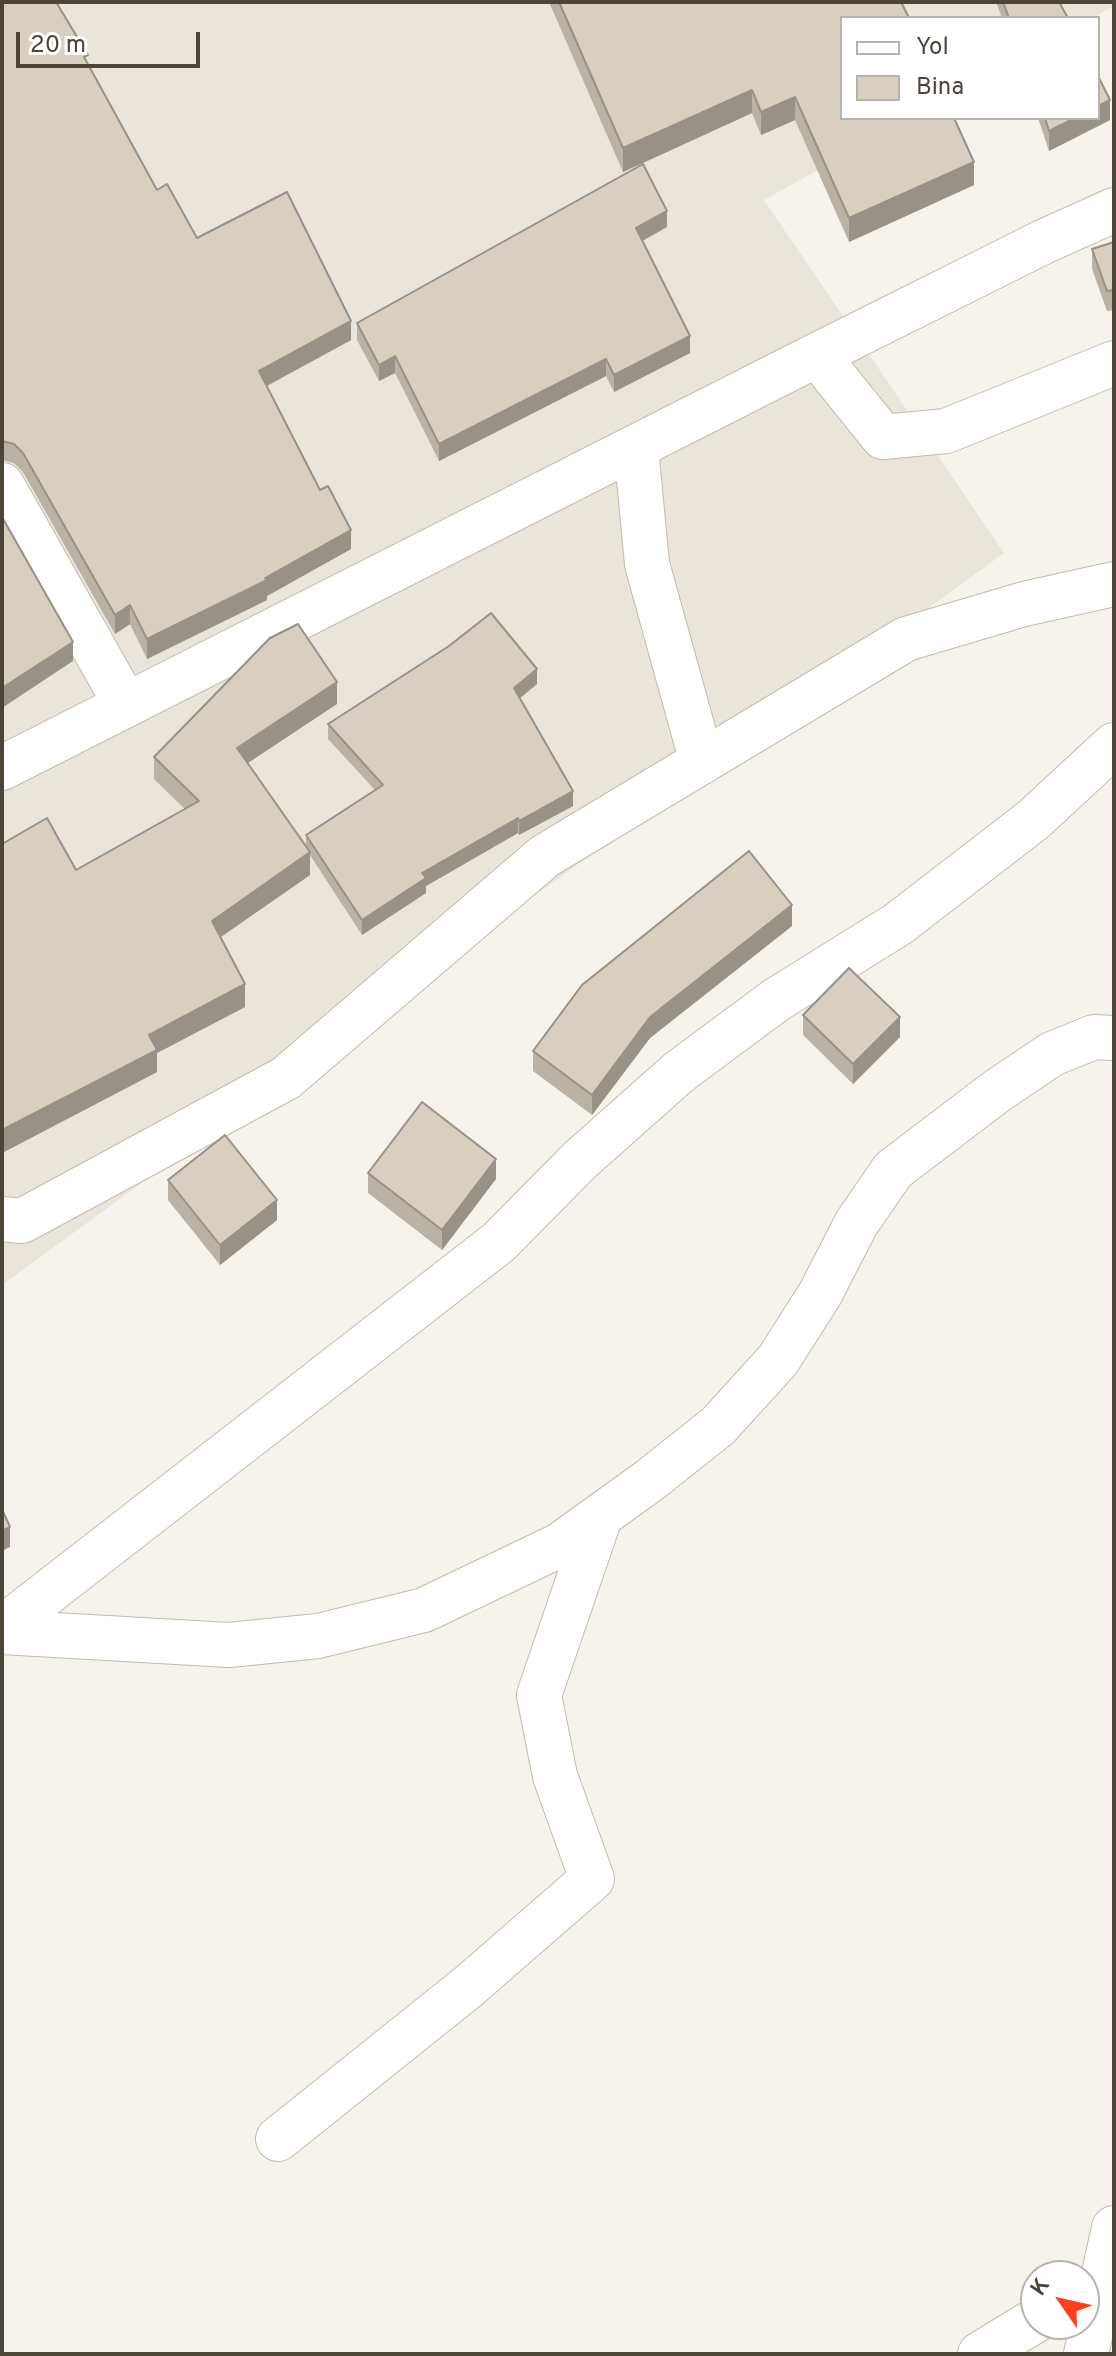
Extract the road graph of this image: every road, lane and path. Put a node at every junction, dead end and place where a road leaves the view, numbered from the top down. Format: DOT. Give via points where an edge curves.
graph roads {
  1 [pos="1114,210"];
  2 [pos="817,355"];
  3 [pos="1114,363"];
  4 [pos="636,448"];
  5 [pos="2,485"];
  6 [pos="1114,584"];
  7 [pos="126,705"];
  8 [pos="1114,745"];
  9 [pos="702,762"];
  10 [pos="2,768"];
  11 [pos="1114,1038"];
  12 [pos="2,1219"];
  13 [pos="600,1517"];
  14 [pos="2,1630"];
  15 [pos="278,2139"];
  16 [pos="1114,2228"];
  17 [pos="1100,2267"];
  18 [pos="1020,2330"];
  19 [pos="980,2354"];
  1 -- 2 [label="street"];
  2 -- 3 [label="street" via="883,437 946,431"];
  2 -- 4 [label="street"];
  4 -- 7 [label="street"];
  4 -- 9 [label="street" via="647,564"];
  5 -- 7 [label="street"];
  6 -- 9 [label="street" via="906,639"];
  7 -- 10 [label="street"];
  8 -- 14 [label="street" via="1033,820 898,924 776,1000 679,1072 499,1242"];
  9 -- 12 [label="street" via="545,856 286,1078 22,1221"];
  11 -- 13 [label="street" via="1094,1037 1052,1054 893,1170 778,1360 718,1426"];
  13 -- 14 [label="street" via="560,1545 424,1610 318,1636 229,1645"];
  13 -- 15 [label="street" via="539,1695 555,1776 592,1879"];
  16 -- 17 [label="street"];
  18 -- 19 [label="street"];
}
